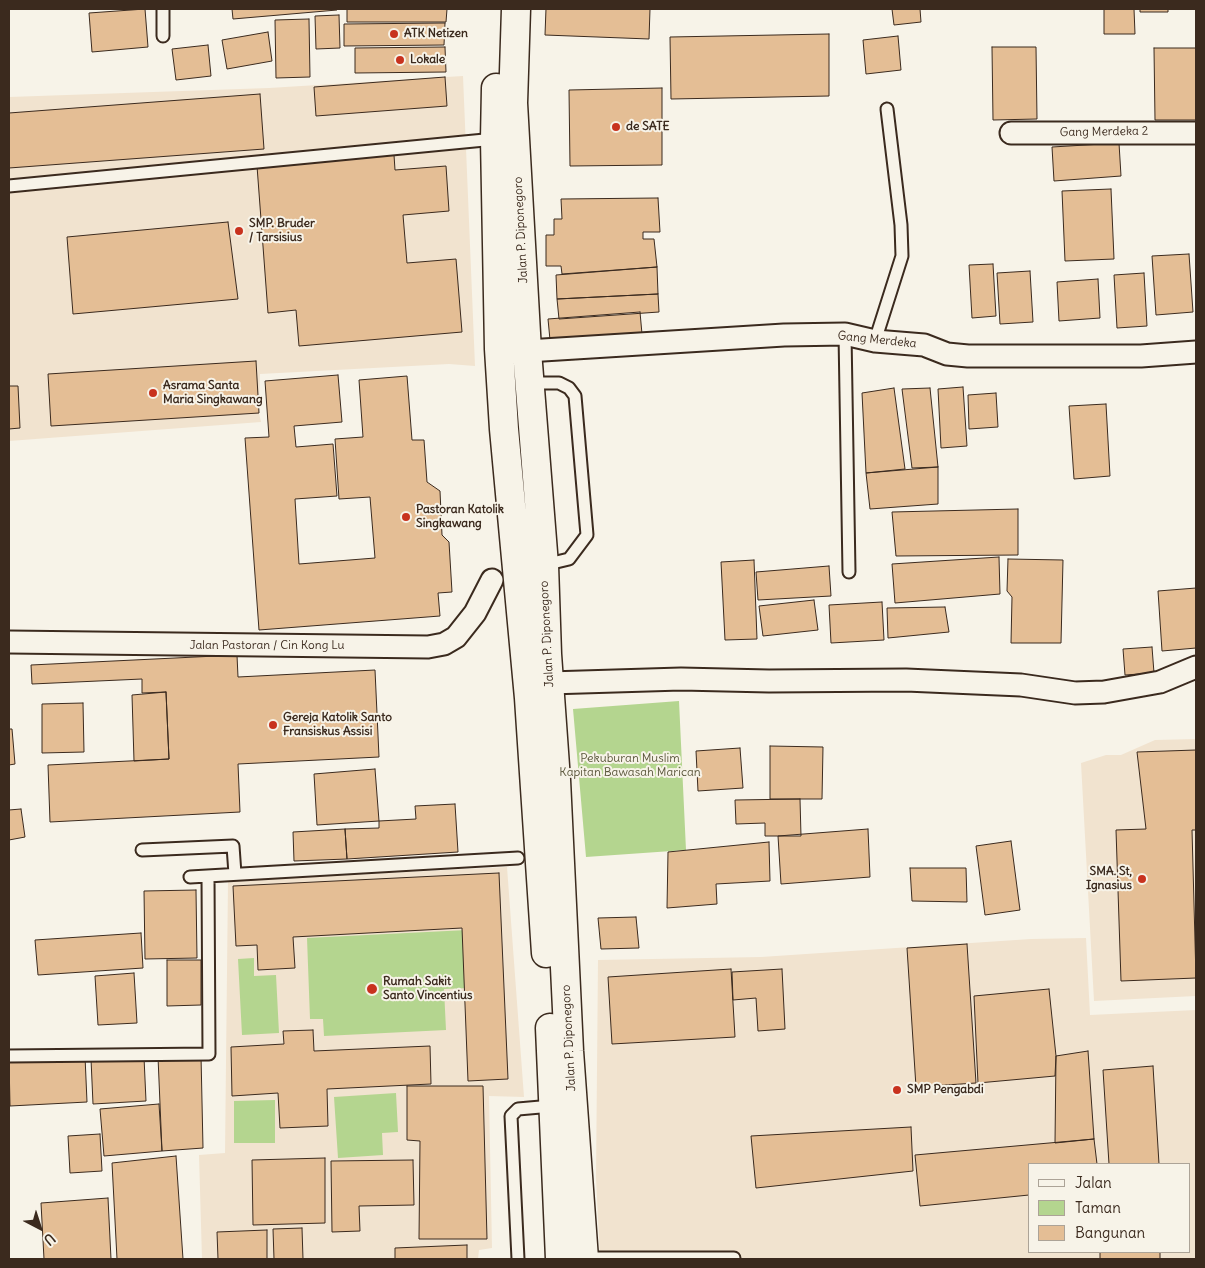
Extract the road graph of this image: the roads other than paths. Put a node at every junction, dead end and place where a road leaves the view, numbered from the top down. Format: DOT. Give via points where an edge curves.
graph roads {
  1 [pos="163,9"];
  2 [pos="498,9"];
  3 [pos="516,9"];
  4 [pos="163,36"];
  5 [pos="887,109"];
  6 [pos="1011,133"];
  7 [pos="1196,133"];
  8 [pos="495,139"];
  9 [pos="9,186"];
  10 [pos="845,334"];
  11 [pos="875,341"];
  12 [pos="527,352"];
  13 [pos="1196,352"];
  14 [pos="529,383"];
  15 [pos="532,426"];
  16 [pos="504,429"];
  17 [pos="544,565"];
  18 [pos="849,572"];
  19 [pos="492,580"];
  20 [pos="9,642"];
  21 [pos="1196,667"];
  22 [pos="549,683"];
  23 [pos="142,850"];
  24 [pos="518,858"];
  25 [pos="235,874"];
  26 [pos="208,876"];
  27 [pos="190,877"];
  28 [pos="9,1056"];
  29 [pos="552,1106"];
  30 [pos="734,1258"];
  31 [pos="518,1259"];
  32 [pos="576,1259"];
  1 -- 4 [label="lane"];
  2 -- 8 [label="main road, Jalan P. Diponegoro"];
  3 -- 12 [label="main road, Jalan P. Diponegoro" via="513,103"];
  5 -- 11 [label="lane" via="902,256"];
  6 -- 7 [label="street, Gang Merdeka 2"];
  8 -- 9 [label="lane"];
  8 -- 16 [label="main road, Jalan P. Diponegoro" via="499,349"];
  10 -- 11 [label="street, Gang Merdeka"];
  10 -- 12 [label="street, Gang Merdeka"];
  10 -- 18 [label="lane"];
  11 -- 13 [label="street, Gang Merdeka" via="924,345 947,354 968,356 1141,356"];
  12 -- 14 [label="main road, Jalan P. Diponegoro"];
  14 -- 15 [label="main road, Jalan P. Diponegoro"];
  14 -- 17 [label="lane" via="559,383 569,388 574,396 587,536 569,558"];
  15 -- 16 [label="main road"];
  15 -- 17 [label="main road, Jalan P. Diponegoro"];
  16 -- 29 [label="main road, Jalan P. Diponegoro" via="529,698 549,994"];
  17 -- 22 [label="main road, Jalan P. Diponegoro"];
  19 -- 20 [label="street, Jalan Pastoran / Cin Kong Lu" via="475,613 456,636 444,644 428,647"];
  21 -- 22 [label="street" via="1160,682 1104,692 1074,693 1021,685 906,680 681,679"];
  22 -- 32 [label="main road, Jalan P. Diponegoro" via="569,1051"];
  23 -- 25 [label="lane" via="233,846"];
  24 -- 25 [label="lane"];
  25 -- 26 [label="lane"];
  26 -- 27 [label="lane"];
  26 -- 28 [label="lane" via="209,1054"];
  29 -- 31 [label="lane" via="518,1110 511,1116"];
  29 -- 32 [label="main road, Jalan P. Diponegoro"];
  30 -- 32 [label="lane"];
}
